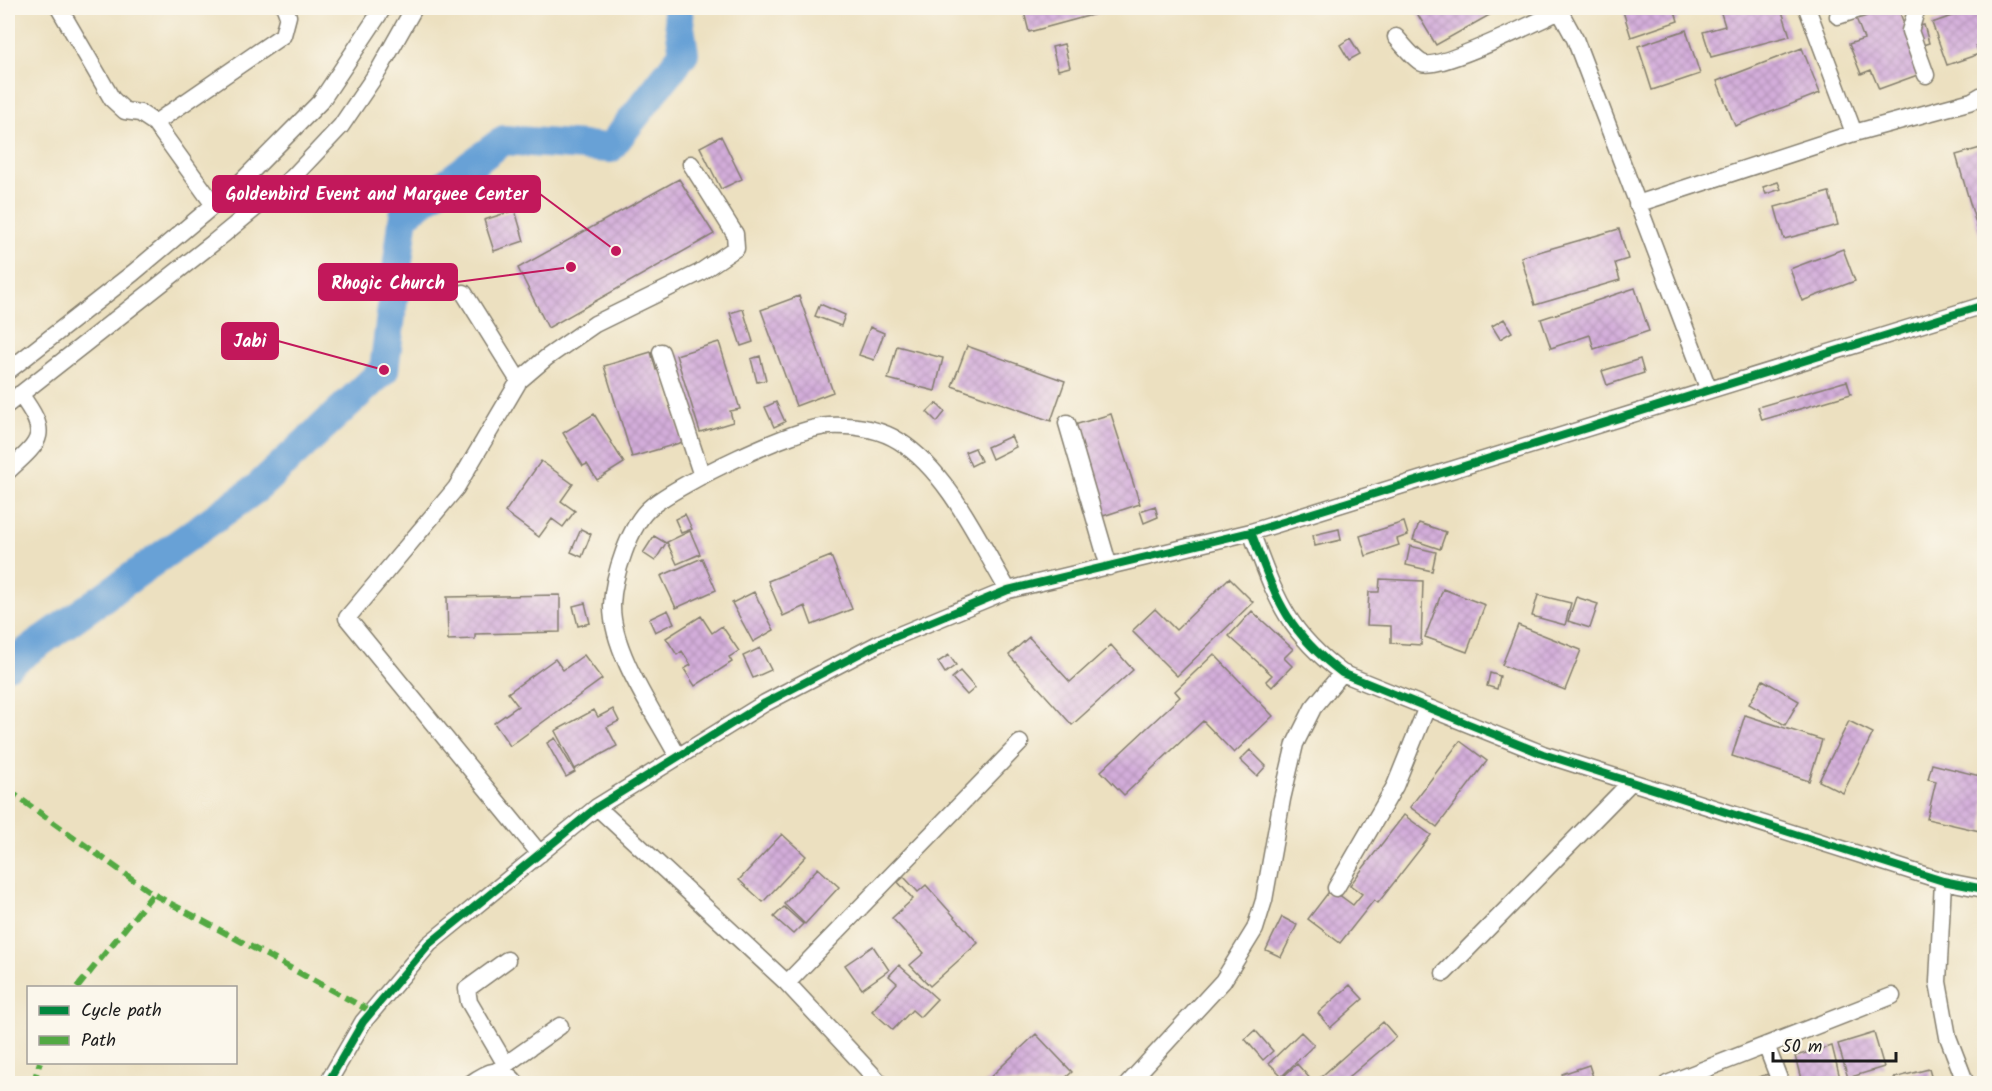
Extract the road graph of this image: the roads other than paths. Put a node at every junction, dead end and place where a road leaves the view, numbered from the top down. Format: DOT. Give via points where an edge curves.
graph roads {
  1 [pos="59,8"];
  2 [pos="285,8"];
  3 [pos="383,8"];
  4 [pos="414,8"];
  5 [pos="1807,8"];
  6 [pos="1863,8"];
  7 [pos="1917,8"];
  8 [pos="1559,9"];
  9 [pos="1838,16"];
  10 [pos="1396,37"];
  11 [pos="1926,75"];
  12 [pos="1984,94"];
  13 [pos="155,123"];
  14 [pos="1854,134"];
  15 [pos="691,164"];
  16 [pos="1637,204"];
  17 [pos="213,205"];
  18 [pos="464,293"];
  19 [pos="1984,305"];
  20 [pos="661,352"];
  21 [pos="8,371"];
  22 [pos="519,381"];
  23 [pos="1708,388"];
  24 [pos="14,399"];
  25 [pos="1068,423"];
  26 [pos="8,471"];
  27 [pos="702,476"];
  28 [pos="1251,532"];
  29 [pos="1109,567"];
  30 [pos="1008,590"];
  31 [pos="1342,674"];
  32 [pos="1427,707"];
  33 [pos="1020,742"];
  34 [pos="678,758"];
  35 [pos="1631,782"];
  36 [pos="597,807"];
  37 [pos="540,854"];
  38 [pos="1943,881"];
  39 [pos="1336,888"];
  40 [pos="1984,890"];
  41 [pos="507,960"];
  42 [pos="1444,973"];
  43 [pos="786,983"];
  44 [pos="1892,996"];
  45 [pos="560,1026"];
  46 [pos="1766,1045"];
  47 [pos="502,1067"];
  48 [pos="327,1083"];
  49 [pos="470,1083"];
  50 [pos="517,1083"];
  51 [pos="880,1083"];
  52 [pos="1128,1083"];
  53 [pos="1667,1083"];
  54 [pos="1781,1083"];
  55 [pos="1966,1083"];
  1 -- 13 [label="street" via="112,99 125,111 140,113"];
  2 -- 13 [label="street" via="288,16 282,35"];
  3 -- 17 [label="street" via="321,101"];
  4 -- 24 [label="street" via="341,126 293,177"];
  5 -- 14 [label="street"];
  6 -- 9 [label="street"];
  7 -- 11 [label="street" via="1910,31"];
  8 -- 10 [label="street" via="1432,65 1423,63"];
  8 -- 16 [label="street" via="1575,39"];
  12 -- 14 [label="street" via="1972,101"];
  13 -- 17 [label="street"];
  14 -- 16 [label="street"];
  15 -- 22 [label="street" via="735,234 736,248 699,273 595,324"];
  16 -- 23 [label="street"];
  17 -- 21 [label="street" via="124,281"];
  18 -- 22 [label="street"];
  19 -- 23 [label="street"];
  20 -- 27 [label="street"];
  22 -- 37 [label="street" via="456,488 347,618"];
  23 -- 28 [label="street"];
  24 -- 26 [label="street" via="38,420 40,428 32,449"];
  25 -- 29 [label="street"];
  27 -- 30 [label="street" via="777,441 827,426 872,428 898,441 939,476"];
  27 -- 34 [label="street" via="651,506 631,535 612,605 617,643"];
  28 -- 29 [label="street"];
  28 -- 31 [label="street" via="1277,600 1292,624 1314,652"];
  29 -- 30 [label="street"];
  30 -- 34 [label="street" via="880,643 765,704"];
  31 -- 32 [label="street"];
  31 -- 52 [label="street" via="1313,708 1295,744 1255,929 1223,981"];
  32 -- 35 [label="street" via="1543,754"];
  32 -- 39 [label="street" via="1395,786"];
  33 -- 43 [label="street"];
  34 -- 36 [label="street"];
  35 -- 38 [label="street"];
  35 -- 42 [label="street"];
  36 -- 37 [label="street"];
  36 -- 43 [label="street"];
  37 -- 48 [label="street" via="429,944 363,1022"];
  38 -- 40 [label="street"];
  38 -- 55 [label="street" via="1938,982 1948,1037"];
  41 -- 47 [label="street" via="467,989 469,1002"];
  43 -- 51 [label="street"];
  44 -- 46 [label="street"];
  45 -- 47 [label="street"];
  46 -- 53 [label="street"];
  46 -- 54 [label="street"];
  47 -- 49 [label="street"];
  47 -- 50 [label="street"];
}
